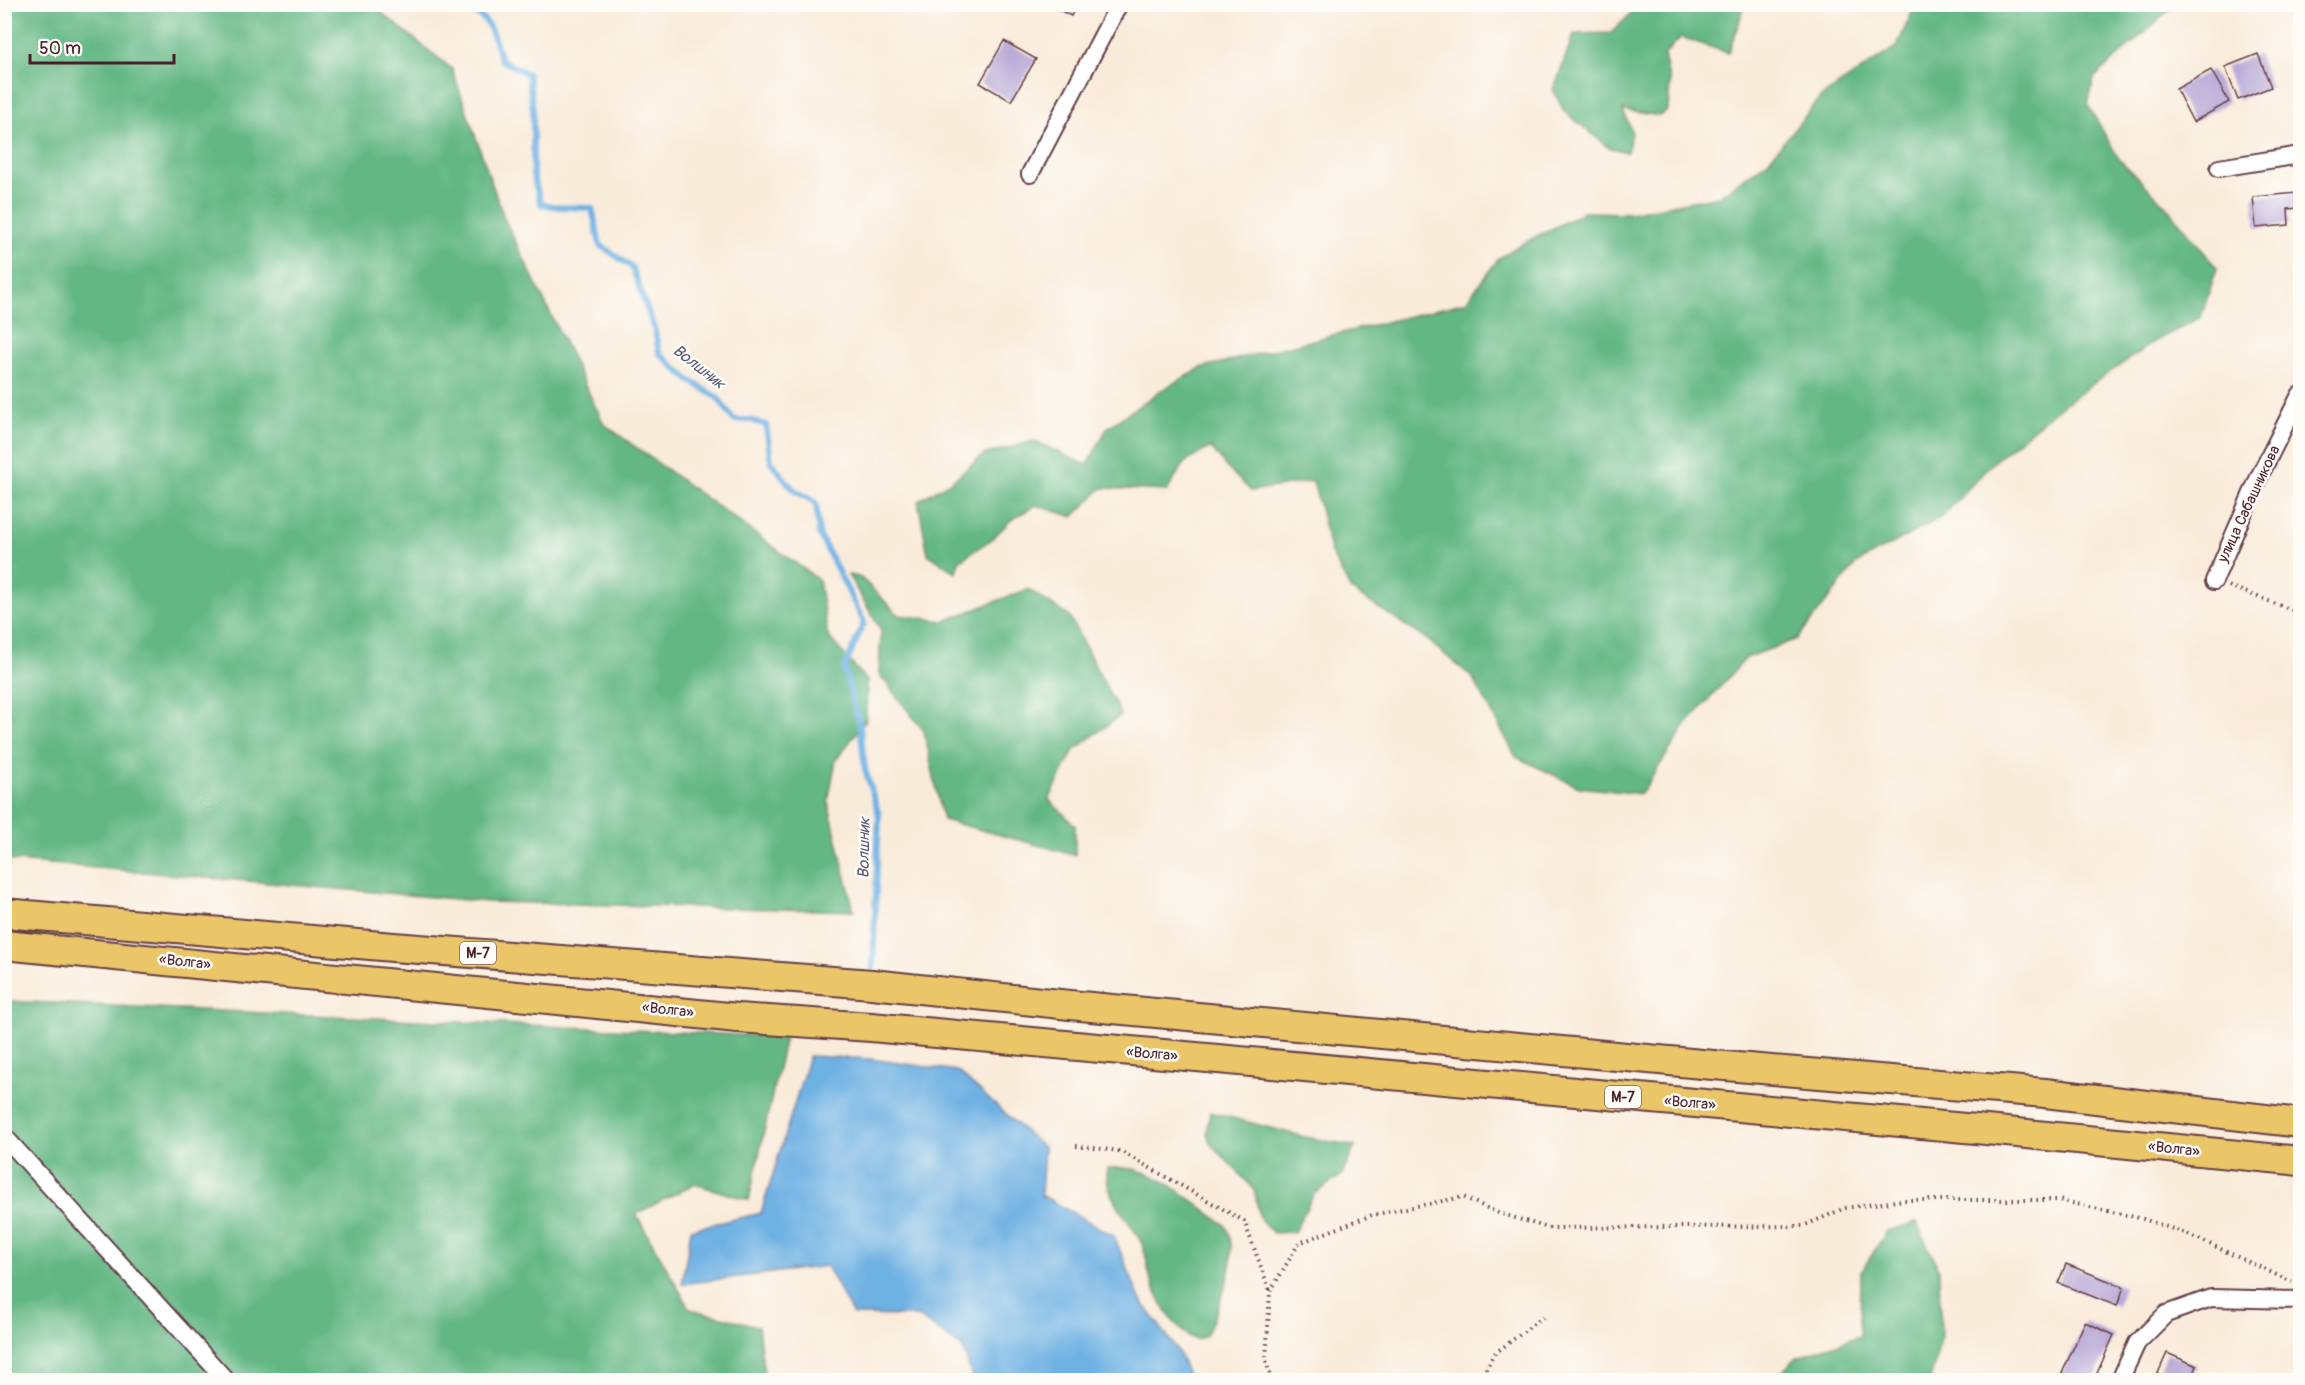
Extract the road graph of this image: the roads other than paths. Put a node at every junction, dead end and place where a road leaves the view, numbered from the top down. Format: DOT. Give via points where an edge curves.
graph roads {
  1 [pos="1119,4"];
  2 [pos="2301,155"];
  3 [pos="2220,168"];
  4 [pos="1030,174"];
  5 [pos="2301,395"];
  6 [pos="2214,581"];
  7 [pos="4,914"];
  8 [pos="4,945"];
  9 [pos="2301,1123"];
  10 [pos="4,1136"];
  11 [pos="2301,1161"];
  12 [pos="2301,1300"];
  13 [pos="226,1380"];
  14 [pos="2120,1380"];
  1 -- 4 [label="street"];
  2 -- 3 [label="street"];
  5 -- 6 [label="street, улица Сабашникова" via="2259,477"];
  7 -- 9 [label="highway, М-7" via="872,984 2045,1093"];
  8 -- 11 [label="highway, «Волга» / М-7" via="738,1018 871,1027"];
  10 -- 13 [label="street"];
  12 -- 14 [label="street" via="2211,1298 2166,1314 2137,1343"];
}
